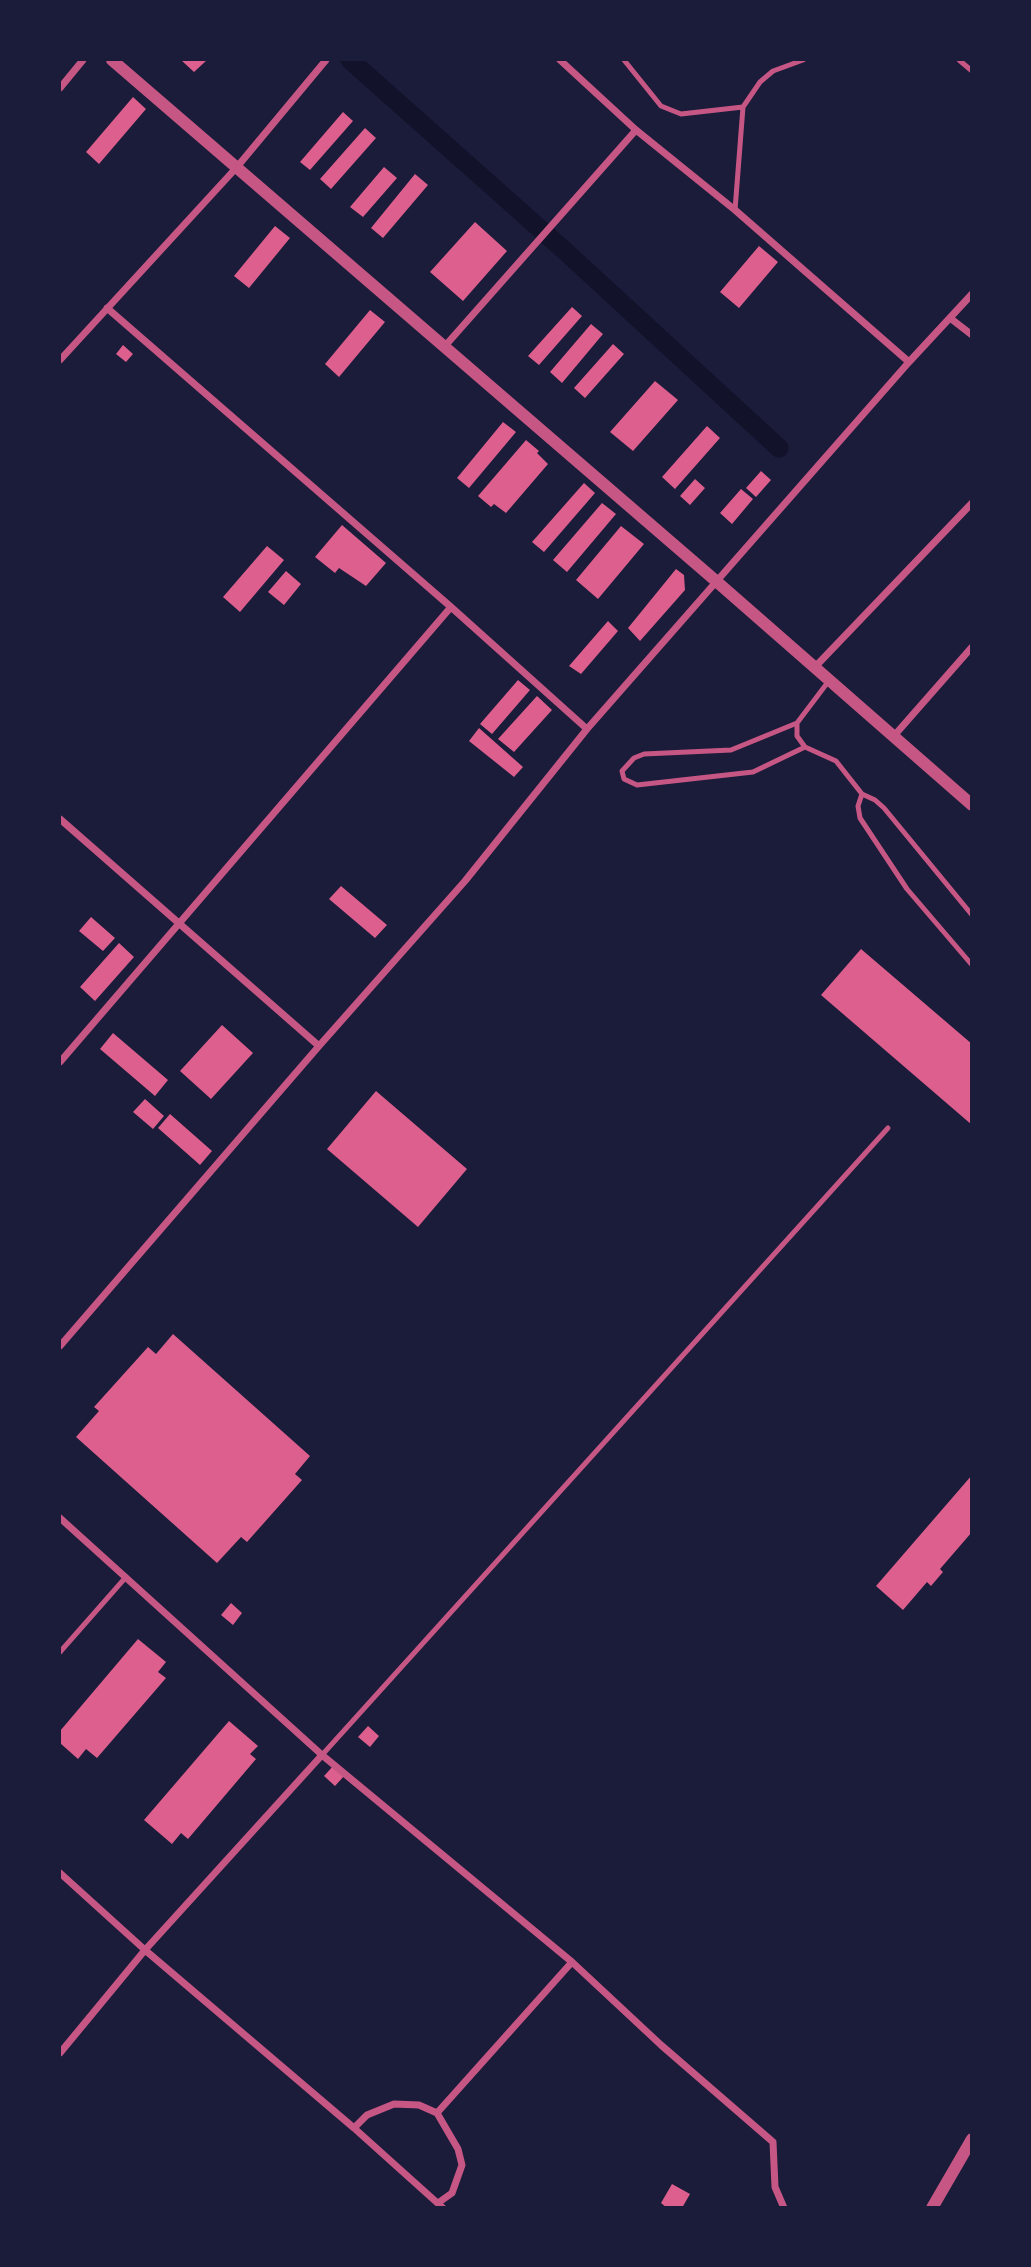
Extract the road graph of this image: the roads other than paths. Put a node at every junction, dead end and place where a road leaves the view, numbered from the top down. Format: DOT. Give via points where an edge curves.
graph roads {
  1 [pos="83,60"];
  2 [pos="112,60"];
  3 [pos="326,60"];
  4 [pos="560,60"];
  5 [pos="624,60"];
  6 [pos="803,60"];
  7 [pos="959,60"];
  8 [pos="971,71"];
  9 [pos="60,88"];
  10 [pos="743,107"];
  11 [pos="636,130"];
  12 [pos="237,167"];
  13 [pos="735,210"];
  14 [pos="971,294"];
  15 [pos="107,308"];
  16 [pos="950,318"];
  17 [pos="971,335"];
  18 [pos="445,346"];
  19 [pos="60,360"];
  20 [pos="909,362"];
  21 [pos="971,503"];
  22 [pos="716,581"];
  23 [pos="451,607"];
  24 [pos="971,647"];
  25 [pos="815,667"];
  26 [pos="830,680"];
  27 [pos="797,723"];
  28 [pos="587,729"];
  29 [pos="893,737"];
  30 [pos="805,747"];
  31 [pos="862,794"];
  32 [pos="971,802"];
  33 [pos="60,819"];
  34 [pos="971,915"];
  35 [pos="180,925"];
  36 [pos="971,965"];
  37 [pos="318,1046"];
  38 [pos="60,1062"];
  39 [pos="888,1128"];
  40 [pos="60,1346"];
  41 [pos="60,1518"];
  42 [pos="126,1577"];
  43 [pos="60,1652"];
  44 [pos="322,1755"];
  45 [pos="60,1873"];
  46 [pos="145,1950"];
  47 [pos="572,1962"];
  48 [pos="60,2053"];
  49 [pos="437,2113"];
  50 [pos="354,2128"];
  51 [pos="971,2139"];
  52 [pos="441,2205"];
  53 [pos="784,2207"];
  54 [pos="932,2207"];
  1 -- 9 [label="street"];
  2 -- 12 [label="street"];
  3 -- 12 [label="street"];
  4 -- 11 [label="street"];
  5 -- 10 [label="lane" via="661,106 681,114"];
  6 -- 10 [label="lane" via="773,71"];
  7 -- 8 [label="lane"];
  10 -- 13 [label="lane"];
  11 -- 13 [label="street"];
  11 -- 18 [label="street"];
  12 -- 15 [label="street"];
  12 -- 18 [label="street"];
  13 -- 20 [label="street"];
  14 -- 16 [label="street"];
  15 -- 19 [label="street"];
  15 -- 23 [label="street"];
  16 -- 17 [label="street"];
  16 -- 20 [label="street"];
  18 -- 22 [label="street"];
  20 -- 22 [label="street"];
  21 -- 25 [label="street"];
  22 -- 25 [label="street"];
  22 -- 28 [label="street"];
  23 -- 28 [label="street"];
  23 -- 35 [label="street"];
  24 -- 29 [label="street"];
  25 -- 26 [label="street"];
  26 -- 27 [label="lane"];
  26 -- 29 [label="street"];
  27 -- 30 [label="lane" via="797,736"];
  27 -- 30 [label="lane" via="731,750 644,754 622,771 624,779 637,785 753,772"];
  28 -- 37 [label="street" via="465,881"];
  29 -- 32 [label="street"];
  30 -- 31 [label="lane" via="836,761"];
  31 -- 34 [label="lane" via="884,808"];
  31 -- 36 [label="lane" via="860,818 907,888"];
  33 -- 35 [label="street"];
  35 -- 37 [label="street"];
  35 -- 38 [label="street"];
  37 -- 40 [label="street"];
  39 -- 44 [label="lane"];
  41 -- 42 [label="street"];
  42 -- 43 [label="lane"];
  42 -- 44 [label="street"];
  44 -- 46 [label="street"];
  44 -- 47 [label="street"];
  45 -- 46 [label="street"];
  46 -- 48 [label="street"];
  46 -- 50 [label="street"];
  47 -- 49 [label="street"];
  47 -- 53 [label="street" via="774,2142 775,2187"];
  49 -- 50 [label="street" via="419,2105 394,2104 367,2115"];
  49 -- 52 [label="street" via="462,2165 452,2193"];
  50 -- 52 [label="street"];
  51 -- 54 [label="street"];
}
